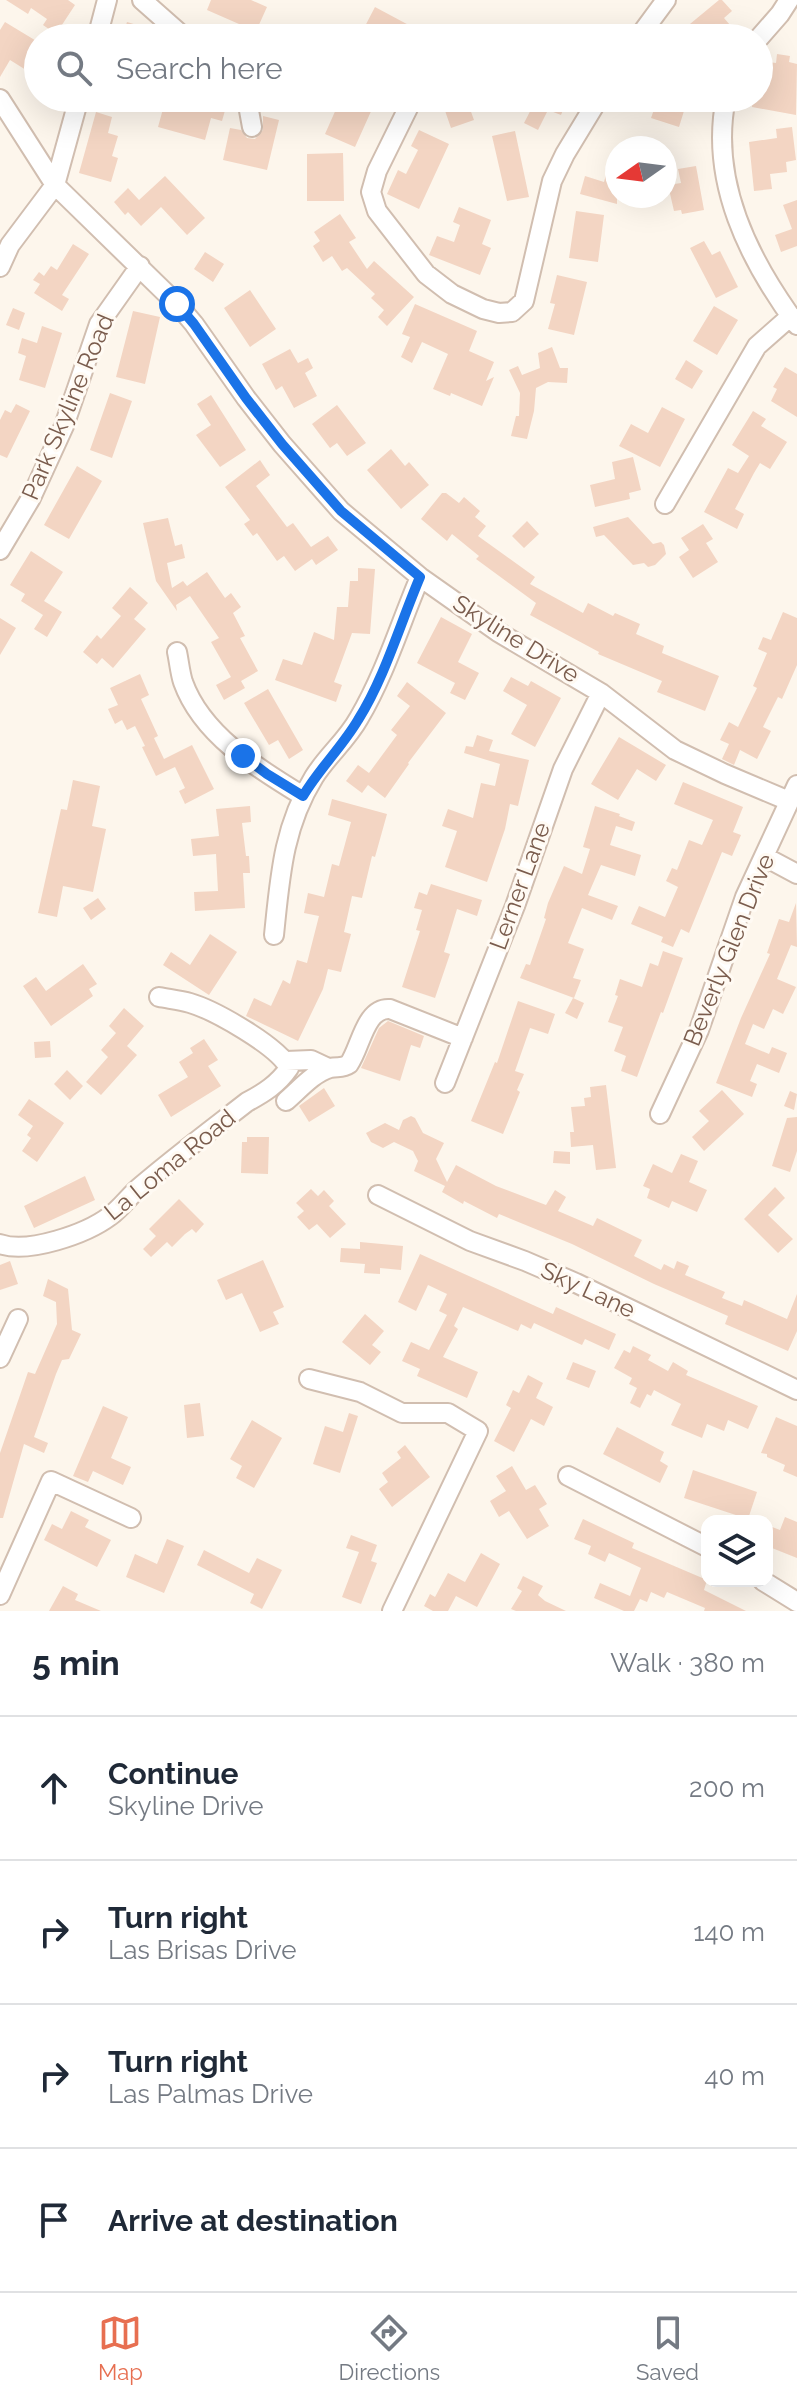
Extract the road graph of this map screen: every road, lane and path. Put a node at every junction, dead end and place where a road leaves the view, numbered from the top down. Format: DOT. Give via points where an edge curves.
graph roads {
  1 [pos="107,0"];
  2 [pos="142,0"];
  3 [pos="666,0"];
  4 [pos="789,0"];
  5 [pos="101,24"];
  6 [pos="169,24"];
  7 [pos="648,24"];
  8 [pos="771,24"];
  9 [pos="0,99"];
  10 [pos="75,112"];
  11 [pos="249,112"];
  12 [pos="406,112"];
  13 [pos="590,112"];
  14 [pos="723,112"];
  15 [pos="252,127"];
  16 [pos="55,185"];
  17 [pos="140,266"];
  18 [pos="0,267"];
  19 [pos="794,321"];
  20 [pos="665,504"];
  21 [pos="0,550"];
  22 [pos="420,577"];
  23 [pos="177,652"];
  24 [pos="601,693"];
  25 [pos="793,793"];
  26 [pos="303,796"];
  27 [pos="765,857"];
  28 [pos="797,874"];
  29 [pos="274,935"];
  30 [pos="159,997"];
  31 [pos="463,1038"];
  32 [pos="286,1061"];
  33 [pos="328,1068"];
  34 [pos="445,1083"];
  35 [pos="286,1101"];
  36 [pos="660,1114"];
  37 [pos="378,1195"];
  38 [pos="0,1244"];
  39 [pos="18,1319"];
  40 [pos="0,1358"];
  41 [pos="309,1379"];
  42 [pos="797,1390"];
  43 [pos="568,1476"];
  44 [pos="131,1518"];
  45 [pos="701,1544"];
  46 [pos="773,1587"];
  47 [pos="0,1595"];
  48 [pos="797,1602"];
  49 [pos="392,1611"];
  1 -- 5 [label="street"];
  2 -- 6 [label="street"];
  3 -- 7 [label="street"];
  4 -- 8 [label="street"];
  9 -- 16 [label="street, Skyline Drive"];
  10 -- 16 [label="street"];
  11 -- 15 [label="street"];
  12 -- 13 [label="street" via="377,171 371,192 377,211 439,285 499,313 512,312 524,301 552,181"];
  14 -- 19 [label="street" via="722,159 736,216 763,277"];
  16 -- 17 [label="street, Skyline Drive"];
  16 -- 18 [label="street"];
  17 -- 21 [label="street, Park Skyline Road" via="99,324 64,426"];
  17 -- 22 [label="street, Skyline Drive" via="194,324 273,433 341,511"];
  19 -- 20 [label="street" via="757,346"];
  22 -- 24 [label="street, Skyline Drive" via="498,632"];
  22 -- 26 [label="street" via="358,720"];
  23 -- 26 [label="street" via="197,711 243,756"];
  24 -- 25 [label="street, Skyline Drive" via="696,761"];
  24 -- 31 [label="street, Lerner Lane" via="563,769"];
  25 -- 27 [label="street, Beverly Glen Drive"];
  26 -- 29 [label="street" via="283,854"];
  27 -- 28 [label="street"];
  27 -- 36 [label="street, Beverly Glen Drive" via="745,897 699,1030"];
  30 -- 32 [label="street" via="214,1013"];
  31 -- 33 [label="street" via="382,1008 373,1014 349,1064"];
  31 -- 34 [label="street, Lerner Lane"];
  32 -- 33 [label="street" via="311,1060"];
  32 -- 38 [label="street, La Loma Road" via="289,1068 282,1079 137,1189 110,1217 27,1247"];
  33 -- 35 [label="street"];
  37 -- 42 [label="street, Sky Lane"];
  39 -- 40 [label="street"];
  41 -- 49 [label="street" via="360,1392 402,1413 448,1413 478,1431"];
  43 -- 45 [label="street"];
  44 -- 47 [label="street" via="51,1481"];
  46 -- 48 [label="street"];
}
